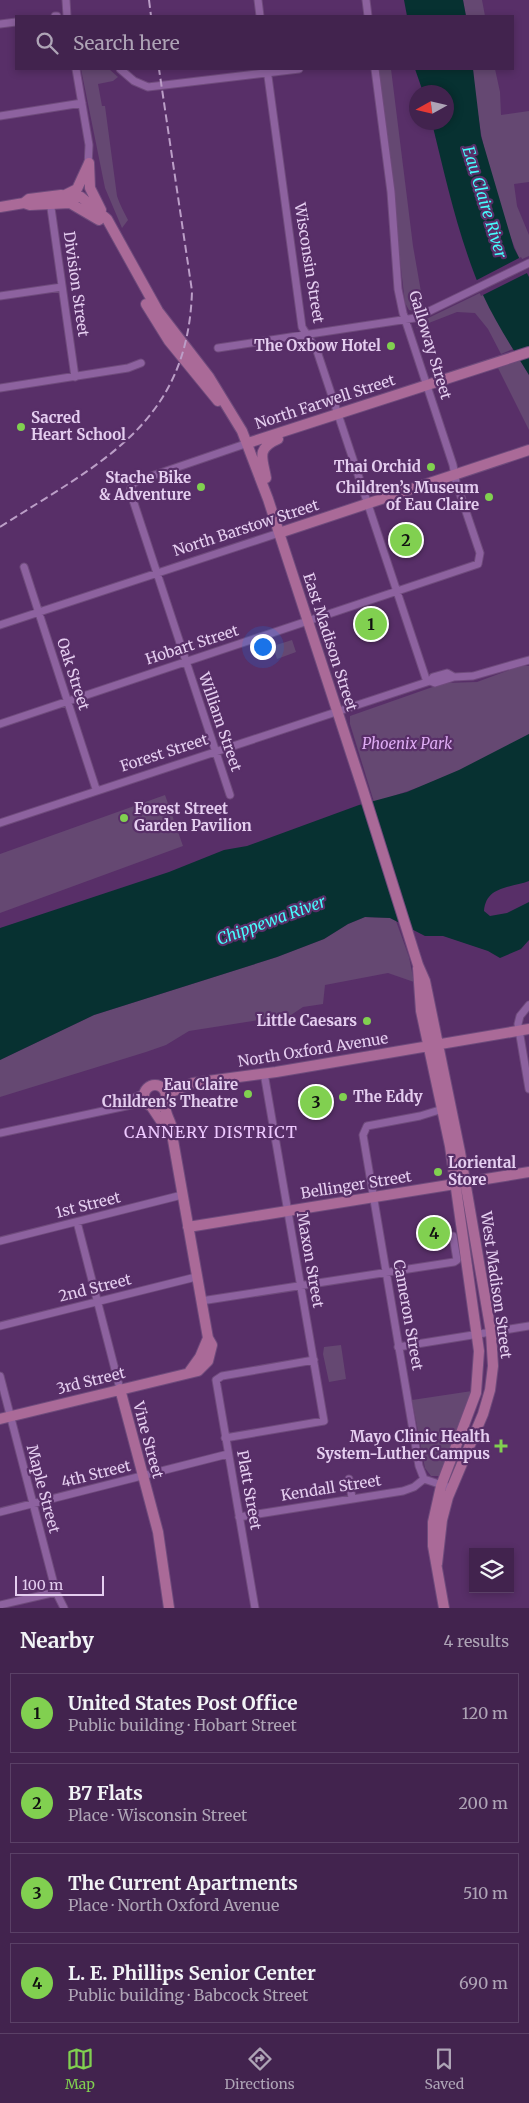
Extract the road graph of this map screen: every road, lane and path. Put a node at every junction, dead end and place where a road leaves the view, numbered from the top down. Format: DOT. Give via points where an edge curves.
graph roads {
  1 [pos="66,0"];
  2 [pos="258,0"];
  3 [pos="366,0"];
  4 [pos="67,15"];
  5 [pos="260,15"];
  6 [pos="368,15"];
  7 [pos="15,22"];
  8 [pos="0,24"];
  9 [pos="76,70"];
  10 [pos="121,70"];
  11 [pos="283,70"];
  12 [pos="375,70"];
  13 [pos="267,71"];
  14 [pos="82,103"];
  15 [pos="1,114"];
  16 [pos="89,163"];
  17 [pos="61,195"];
  18 [pos="50,199"];
  19 [pos="80,202"];
  20 [pos="0,207"];
  21 [pos="107,219"];
  22 [pos="528,263"];
  23 [pos="62,287"];
  24 [pos="0,296"];
  25 [pos="406,320"];
  26 [pos="308,334"];
  27 [pos="218,348"];
  28 [pos="529,352"];
  29 [pos="141,363"];
  30 [pos="75,377"];
  31 [pos="427,385"];
  32 [pos="0,388"];
  33 [pos="338,414"];
  34 [pos="241,429"];
  35 [pos="287,431"];
  36 [pos="248,443"];
  37 [pos="528,453"];
  38 [pos="454,475"];
  39 [pos="132,485"];
  40 [pos="268,499"];
  41 [pos="367,503"];
  42 [pos="279,533"];
  43 [pos="478,564"];
  44 [pos="24,567"];
  45 [pos="156,573"];
  46 [pos="397,592"];
  47 [pos="38,612"];
  48 [pos="307,621"];
  49 [pos="0,625"];
  50 [pos="529,660"];
  51 [pos="185,662"];
  52 [pos="428,682"];
  53 [pos="68,701"];
  54 [pos="338,712"];
  55 [pos="0,724"];
  56 [pos="215,751"];
  57 [pos="96,790"];
  58 [pos="230,795"];
  59 [pos="0,823"];
  60 [pos="387,866"];
  61 [pos="529,1006"];
  62 [pos="524,1030"];
  63 [pos="433,1044"];
  64 [pos="264,1073"];
  65 [pos="529,1089"];
  66 [pos="164,1094"];
  67 [pos="147,1100"];
  68 [pos="447,1108"];
  69 [pos="0,1133"];
  70 [pos="173,1140"];
  71 [pos="529,1172"];
  72 [pos="461,1184"];
  73 [pos="182,1195"];
  74 [pos="373,1197"];
  75 [pos="288,1210"];
  76 [pos="77,1222"];
  77 [pos="188,1227"];
  78 [pos="453,1236"];
  79 [pos="0,1241"];
  80 [pos="386,1272"];
  81 [pos="196,1277"];
  82 [pos="301,1286"];
  83 [pos="201,1301"];
  84 [pos="98,1302"];
  85 [pos="0,1326"];
  86 [pos="529,1326"];
  87 [pos="491,1332"];
  88 [pos="478,1335"];
  89 [pos="398,1347"];
  90 [pos="314,1360"];
  91 [pos="0,1376"];
  92 [pos="120,1389"];
  93 [pos="5,1417"];
  94 [pos="225,1438"];
  95 [pos="228,1454"];
  96 [pos="142,1476"];
  97 [pos="424,1479"];
  98 [pos="349,1480"];
  99 [pos="446,1487"];
  100 [pos="352,1498"];
  101 [pos="33,1504"];
  102 [pos="0,1512"];
  103 [pos="239,1517"];
  104 [pos="56,1592"];
  105 [pos="0,1605"];
  106 [pos="64,1608"];
  107 [pos="169,1608"];
  108 [pos="255,1608"];
  109 [pos="444,1608"];
  1 -- 4 [label="street"];
  2 -- 5 [label="street"];
  3 -- 6 [label="street"];
  7 -- 8 [label="street"];
  9 -- 14 [label="street"];
  10 -- 13 [label="street" via="134,81 148,86"];
  11 -- 13 [label="street"];
  12 -- 25 [label="street, Galloway Street" via="391,192 398,290"];
  13 -- 26 [label="street, Wisconsin Street" via="302,327"];
  14 -- 15 [label="street"];
  14 -- 16 [label="street"];
  16 -- 17 [label="main road" via="77,189"];
  16 -- 19 [label="street"];
  16 -- 21 [label="main road" via="92,195"];
  17 -- 18 [label="main road"];
  17 -- 19 [label="main road"];
  18 -- 19 [label="main road"];
  18 -- 20 [label="main road" via="30,205"];
  18 -- 23 [label="street, Division Street"];
  19 -- 21 [label="main road, East Madison Street"];
  19 -- 34 [label="main road, East Madison Street" via="104,224 160,329"];
  21 -- 34 [label="main road, East Madison Street" via="158,311 209,377"];
  22 -- 25 [label="street" via="475,291"];
  23 -- 24 [label="street"];
  23 -- 30 [label="street, Division Street"];
  25 -- 26 [label="street"];
  25 -- 31 [label="street, Galloway Street"];
  26 -- 27 [label="street"];
  26 -- 33 [label="street, Wisconsin Street"];
  28 -- 31 [label="main road, North Farwell Street"];
  29 -- 30 [label="street"];
  30 -- 32 [label="street"];
  31 -- 33 [label="main road, North Farwell Street"];
  31 -- 38 [label="street, Galloway Street"];
  33 -- 35 [label="main road, North Farwell Street"];
  33 -- 41 [label="street, Wisconsin Street"];
  34 -- 36 [label="main road, East Madison Street"];
  35 -- 36 [label="main road, North Farwell Street"];
  35 -- 40 [label="main road" via="263,451"];
  36 -- 39 [label="street, North Farwell Street"];
  36 -- 40 [label="main road, East Madison Street"];
  37 -- 38 [label="main road, North Barstow Street"];
  38 -- 41 [label="main road, North Barstow Street"];
  38 -- 43 [label="street, Galloway Street" via="480,553"];
  39 -- 45 [label="street, William Street" via="130,491"];
  40 -- 42 [label="main road, East Madison Street"];
  41 -- 42 [label="main road, North Barstow Street"];
  41 -- 46 [label="street, Wisconsin Street"];
  42 -- 45 [label="street, North Barstow Street"];
  42 -- 48 [label="main road, East Madison Street"];
  43 -- 46 [label="street, Hobart Street"];
  44 -- 47 [label="street, Oak Street"];
  45 -- 47 [label="street, North Barstow Street"];
  45 -- 51 [label="street, William Street"];
  46 -- 48 [label="street, Hobart Street"];
  46 -- 52 [label="street, Wisconsin Street"];
  47 -- 49 [label="street, North Barstow Street"];
  47 -- 53 [label="street, Oak Street"];
  48 -- 51 [label="street, Hobart Street"];
  48 -- 54 [label="main road, East Madison Street"];
  50 -- 52 [label="street, Forest Street" via="473,676 442,674"];
  51 -- 53 [label="street, Hobart Street"];
  51 -- 56 [label="street, William Street"];
  52 -- 54 [label="street, Forest Street"];
  53 -- 55 [label="street, Hobart Street"];
  53 -- 57 [label="street, Oak Street"];
  54 -- 56 [label="street, Forest Street"];
  54 -- 60 [label="main road, East Madison Street"];
  56 -- 57 [label="street, Forest Street"];
  56 -- 58 [label="street, William Street"];
  57 -- 59 [label="street, Forest Street"];
  60 -- 63 [label="main road, West Madison Street" via="418,965 419,998"];
  61 -- 62 [label="street" via="518,1020"];
  62 -- 63 [label="main road, North Oxford Avenue"];
  62 -- 65 [label="street"];
  63 -- 64 [label="main road, North Oxford Avenue"];
  63 -- 68 [label="main road, West Madison Street"];
  64 -- 66 [label="main road, North Oxford Avenue" via="193,1083"];
  64 -- 75 [label="street, Maxon Street"];
  66 -- 67 [label="main road" via="158,1106"];
  66 -- 67 [label="main road" via="149,1087"];
  66 -- 70 [label="main road"];
  67 -- 69 [label="street"];
  67 -- 70 [label="main road"];
  68 -- 72 [label="main road, West Madison Street"];
  68 -- 74 [label="street, Cameron Street" via="365,1128 364,1142"];
  70 -- 73 [label="main road"];
  71 -- 72 [label="main road, Bellinger Street"];
  72 -- 74 [label="main road, Bellinger Street"];
  72 -- 87 [label="main road, West Madison Street"];
  72 -- 88 [label="main road, West Madison Street"];
  73 -- 76 [label="street, 1st Street"];
  73 -- 77 [label="main road"];
  74 -- 75 [label="main road, Bellinger Street"];
  74 -- 80 [label="street, Cameron Street"];
  75 -- 77 [label="main road, Bellinger Street"];
  75 -- 82 [label="street, Maxon Street"];
  76 -- 79 [label="street, 1st Street"];
  76 -- 84 [label="street, Vine Street"];
  77 -- 81 [label="main road"];
  78 -- 80 [label="street" via="456,1261"];
  80 -- 82 [label="street"];
  80 -- 89 [label="street, Cameron Street"];
  81 -- 83 [label="main road"];
  81 -- 84 [label="street, 2nd Street"];
  82 -- 83 [label="street"];
  82 -- 90 [label="street, Maxon Street"];
  83 -- 92 [label="main road, 3rd Street" via="212,1345 198,1371"];
  84 -- 85 [label="street, 2nd Street"];
  84 -- 92 [label="street, Vine Street"];
  86 -- 87 [label="street"];
  87 -- 88 [label="street"];
  87 -- 99 [label="main road, West Madison Street" via="493,1366 489,1396"];
  88 -- 89 [label="street"];
  88 -- 99 [label="main road, West Madison Street" via="480,1365 476,1393"];
  89 -- 97 [label="street, Cameron Street"];
  90 -- 94 [label="street, Platt Street" via="217,1378 215,1384"];
  90 -- 94 [label="street, Maxon Street" via="324,1421"];
  91 -- 93 [label="street, Maple Street"];
  92 -- 93 [label="main road, 3rd Street"];
  92 -- 96 [label="main road, Vine Street"];
  93 -- 101 [label="street, Maple Street"];
  94 -- 95 [label="street, Platt Street"];
  95 -- 96 [label="street, 4th Street"];
  95 -- 103 [label="street, Platt Street"];
  96 -- 101 [label="street, 4th Street"];
  96 -- 107 [label="main road, Vine Street" via="158,1532"];
  97 -- 99 [label="street"];
  97 -- 100 [label="street, Kendall Street" via="409,1489"];
  98 -- 100 [label="street"];
  99 -- 109 [label="main road, West Madison Street" via="433,1534"];
  100 -- 103 [label="street, Kendall Street"];
  101 -- 102 [label="street, 4th Street"];
  101 -- 104 [label="street, Maple Street"];
  103 -- 108 [label="street, Platt Street"];
  104 -- 105 [label="street"];
  104 -- 106 [label="street, Maple Street"];
}
